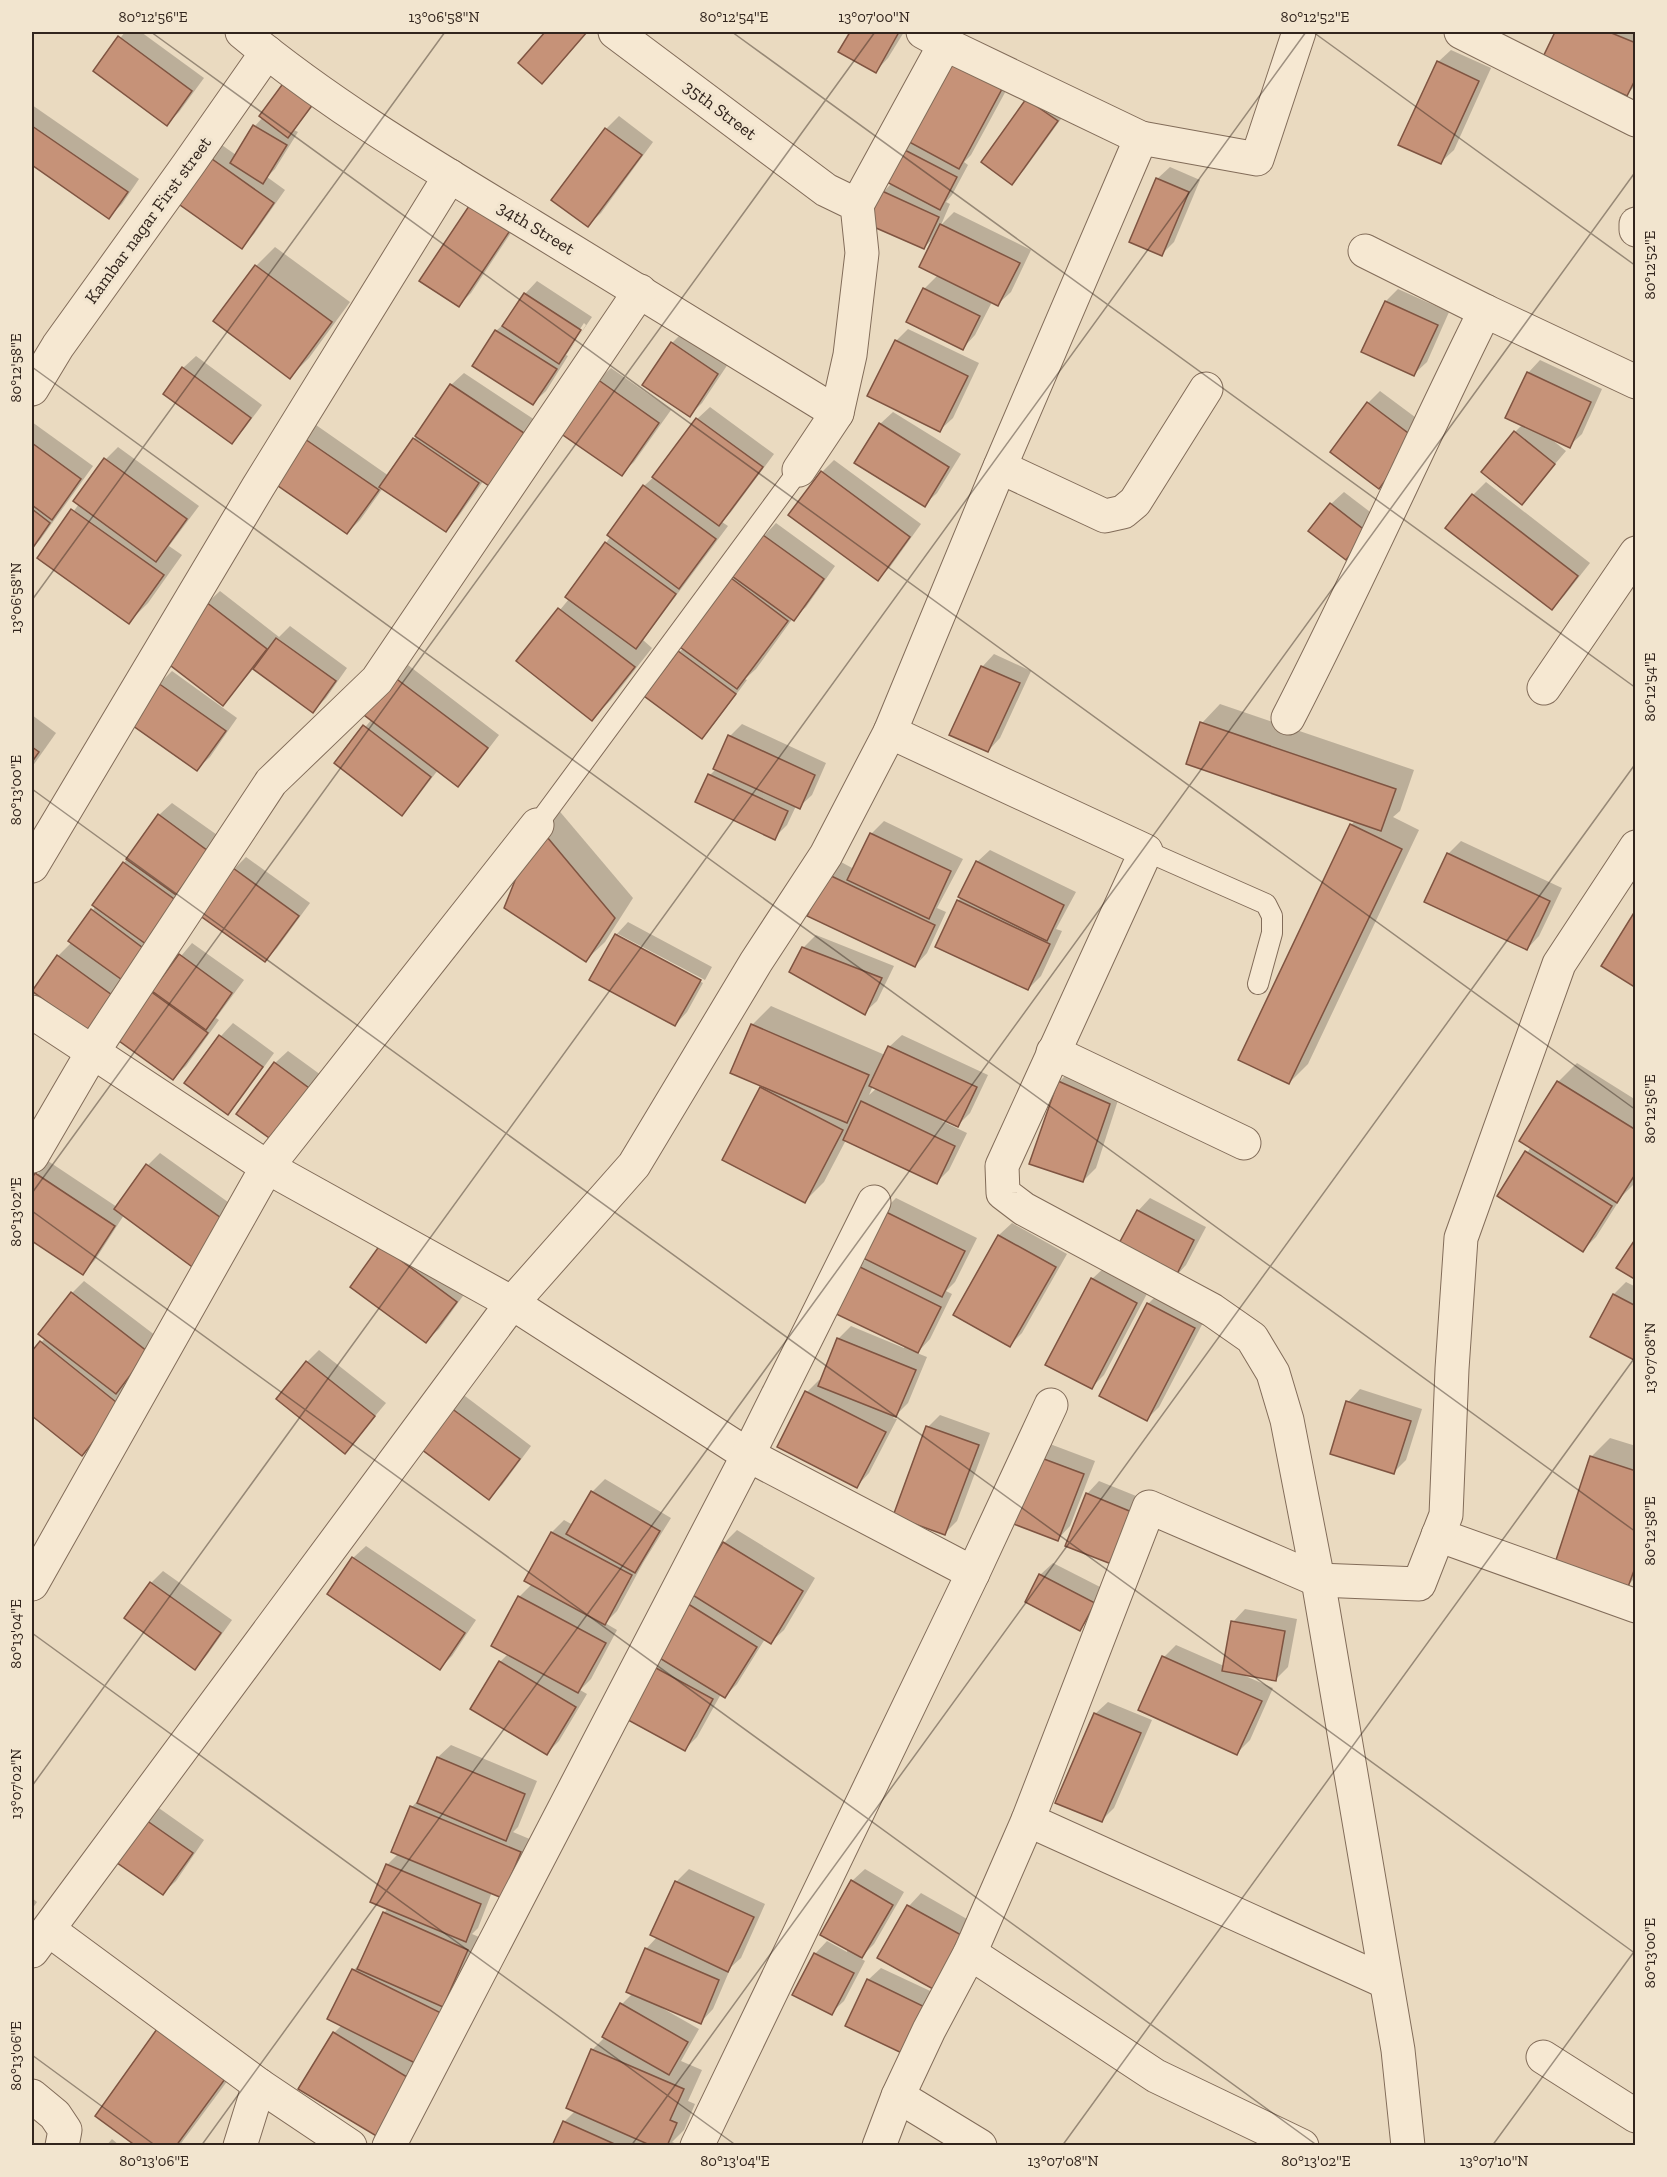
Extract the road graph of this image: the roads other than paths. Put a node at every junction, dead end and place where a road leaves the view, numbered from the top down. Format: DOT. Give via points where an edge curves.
graph roads {
  1 [pos="242,32"];
  2 [pos="615,32"];
  3 [pos="1299,32"];
  4 [pos="1461,32"];
  5 [pos="934,38"];
  6 [pos="267,52"];
  7 [pos="1635,120"];
  8 [pos="1141,138"];
  9 [pos="450,176"];
  10 [pos="857,205"];
  11 [pos="1635,224"];
  12 [pos="1635,230"];
  13 [pos="1365,251"];
  14 [pos="640,291"];
  15 [pos="1485,311"];
  16 [pos="1635,382"];
  17 [pos="32,389"];
  18 [pos="1206,389"];
  19 [pos="837,413"];
  20 [pos="1000,467"];
  21 [pos="799,470"];
  22 [pos="1635,553"];
  23 [pos="1544,688"];
  24 [pos="1288,718"];
  25 [pos="890,732"];
  26 [pos="537,825"];
  27 [pos="1635,847"];
  28 [pos="1146,851"];
  29 [pos="32,866"];
  30 [pos="1258,984"];
  31 [pos="32,1011"];
  32 [pos="1053,1052"];
  33 [pos="93,1053"];
  34 [pos="1244,1143"];
  35 [pos="32,1156"];
  36 [pos="267,1167"];
  37 [pos="874,1202"];
  38 [pos="512,1303"];
  39 [pos="1051,1405"];
  40 [pos="748,1455"];
  41 [pos="1438,1535"];
  42 [pos="973,1573"];
  43 [pos="1318,1580"];
  44 [pos="32,1584"];
  45 [pos="1635,1606"];
  46 [pos="1028,1820"];
  47 [pos="40,1940"];
  48 [pos="970,1953"];
  49 [pos="1386,1982"];
  50 [pos="1543,2057"];
  51 [pos="259,2085"];
  52 [pos="32,2096"];
  53 [pos="898,2096"];
  54 [pos="1635,2116"];
  55 [pos="62,2145"];
  56 [pos="240,2145"];
  57 [pos="350,2145"];
  58 [pos="389,2145"];
  59 [pos="697,2145"];
  60 [pos="879,2145"];
  61 [pos="980,2145"];
  62 [pos="1302,2145"];
  63 [pos="1408,2145"];
  1 -- 6 [label="street, 34th Street"];
  2 -- 10 [label="street, 35th Street" via="826,190"];
  3 -- 8 [label="street" via="1257,159"];
  4 -- 7 [label="street"];
  5 -- 8 [label="street"];
  5 -- 10 [label="street"];
  6 -- 9 [label="street, 34th Street"];
  6 -- 17 [label="street, Kambar nagar First street" via="58,346"];
  8 -- 20 [label="street"];
  9 -- 14 [label="street, 34th Street"];
  9 -- 29 [label="street" via="258,487"];
  10 -- 19 [label="street" via="862,253 850,355"];
  11 -- 12 [label="street"];
  13 -- 15 [label="street"];
  14 -- 19 [label="street, 34th Street"];
  14 -- 33 [label="street" via="377,680 271,782"];
  15 -- 16 [label="street"];
  15 -- 24 [label="street" via="1339,620"];
  18 -- 20 [label="street" via="1136,502 1123,512 1105,516"];
  19 -- 21 [label="street"];
  20 -- 25 [label="street"];
  21 -- 26 [label="lane"];
  22 -- 23 [label="street"];
  25 -- 28 [label="street"];
  25 -- 38 [label="street" via="826,855 756,962 634,1165"];
  26 -- 36 [label="street"];
  27 -- 41 [label="street" via="1559,964 1461,1238 1446,1515"];
  28 -- 30 [label="lane" via="1266,904 1272,916 1272,933"];
  28 -- 32 [label="street"];
  31 -- 33 [label="street"];
  32 -- 34 [label="street"];
  32 -- 43 [label="street" via="1002,1166 1003,1193 1024,1209 1212,1310 1252,1338 1273,1373 1287,1420"];
  33 -- 35 [label="street"];
  33 -- 36 [label="street"];
  36 -- 38 [label="street"];
  36 -- 44 [label="street"];
  37 -- 40 [label="street"];
  38 -- 40 [label="street"];
  38 -- 47 [label="street"];
  39 -- 42 [label="street"];
  40 -- 42 [label="street"];
  40 -- 58 [label="street"];
  41 -- 43 [label="street" via="1419,1584"];
  41 -- 45 [label="street"];
  42 -- 59 [label="street"];
  43 -- 46 [label="street" via="1149,1507"];
  43 -- 49 [label="street"];
  46 -- 48 [label="street"];
  46 -- 49 [label="street"];
  47 -- 51 [label="street"];
  48 -- 53 [label="street"];
  48 -- 62 [label="street" via="1156,2076"];
  49 -- 63 [label="street"];
  50 -- 54 [label="street"];
  51 -- 56 [label="street"];
  51 -- 57 [label="street"];
  52 -- 55 [label="street" via="55,2115 65,2130"];
  53 -- 60 [label="street"];
  53 -- 61 [label="street"];
}
